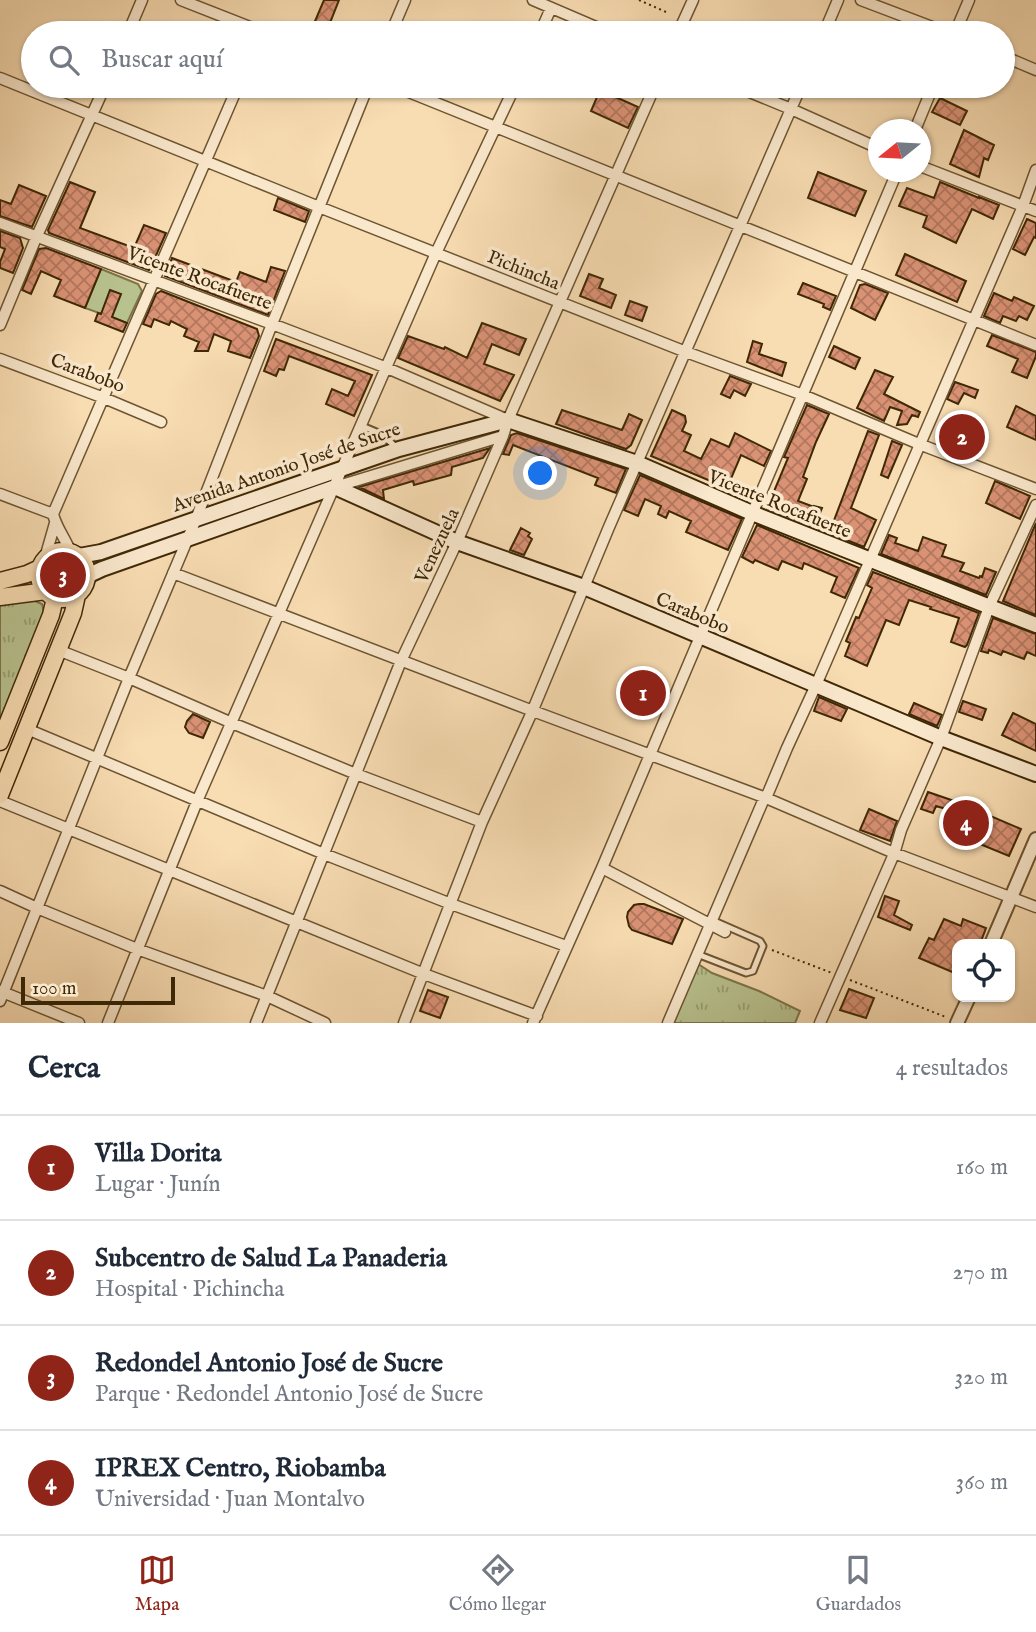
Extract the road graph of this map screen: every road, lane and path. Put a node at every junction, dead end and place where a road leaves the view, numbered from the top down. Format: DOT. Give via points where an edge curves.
graph roads {
  1 [pos="142,0"];
  2 [pos="181,0"];
  3 [pos="405,0"];
  4 [pos="533,0"];
  5 [pos="639,0"];
  6 [pos="693,0"];
  7 [pos="838,0"];
  8 [pos="861,0"];
  9 [pos="969,0"];
  10 [pos="551,8"];
  11 [pos="666,12"];
  12 [pos="133,21"];
  13 [pos="233,21"];
  14 [pos="396,21"];
  15 [pos="545,21"];
  16 [pos="582,21"];
  17 [pos="683,21"];
  18 [pos="829,21"];
  19 [pos="916,21"];
  20 [pos="960,21"];
  21 [pos="1015,61"];
  22 [pos="1036,70"];
  23 [pos="0,78"];
  24 [pos="21,86"];
  25 [pos="50,98"];
  26 [pos="100,98"];
  27 [pos="234,98"];
  28 [pos="363,98"];
  29 [pos="424,98"];
  30 [pos="509,98"];
  31 [pos="650,98"];
  32 [pos="764,98"];
  33 [pos="796,98"];
  34 [pos="928,98"];
  35 [pos="791,109"];
  36 [pos="92,115"];
  37 [pos="920,119"];
  38 [pos="496,127"];
  39 [pos="868,144"];
  40 [pos="206,161"];
  41 [pos="931,170"];
  42 [pos="1036,170"];
  43 [pos="616,175"];
  44 [pos="893,182"];
  45 [pos="1023,206"];
  46 [pos="319,207"];
  47 [pos="1036,211"];
  48 [pos="0,223"];
  49 [pos="741,226"];
  50 [pos="36,237"];
  51 [pos="436,253"];
  52 [pos="856,271"];
  53 [pos="155,281"];
  54 [pos="559,302"];
  55 [pos="972,320"];
  56 [pos="0,324"];
  57 [pos="272,324"];
  58 [pos="1036,345"];
  59 [pos="686,352"];
  60 [pos="0,359"];
  61 [pos="387,368"];
  62 [pos="803,395"];
  63 [pos="104,398"];
  64 [pos="508,420"];
  65 [pos="162,422"];
  66 [pos="362,426"];
  67 [pos="503,436"];
  68 [pos="919,444"];
  69 [pos="399,449"];
  70 [pos="637,463"];
  71 [pos="344,467"];
  72 [pos="335,487"];
  73 [pos="1036,489"];
  74 [pos="0,494"];
  75 [pos="1036,505"];
  76 [pos="752,513"];
  77 [pos="54,519"];
  78 [pos="196,519"];
  79 [pos="187,541"];
  80 [pos="457,542"];
  81 [pos="75,554"];
  82 [pos="870,560"];
  83 [pos="42,563"];
  84 [pos="173,573"];
  85 [pos="87,576"];
  86 [pos="0,581"];
  87 [pos="584,587"];
  88 [pos="44,594"];
  89 [pos="77,595"];
  90 [pos="0,597"];
  91 [pos="989,607"];
  92 [pos="279,614"];
  93 [pos="49,620"];
  94 [pos="1036,625"];
  95 [pos="701,636"];
  96 [pos="58,650"];
  97 [pos="402,660"];
  98 [pos="129,678"];
  99 [pos="816,685"];
  100 [pos="533,711"];
  101 [pos="232,723"];
  102 [pos="27,729"];
  103 [pos="1,736"];
  104 [pos="942,738"];
  105 [pos="649,755"];
  106 [pos="97,758"];
  107 [pos="356,774"];
  108 [pos="1036,774"];
  109 [pos="0,795"];
  110 [pos="198,799"];
  111 [pos="766,799"];
  112 [pos="0,801"];
  113 [pos="482,822"];
  114 [pos="69,828"];
  115 [pos="1036,839"];
  116 [pos="324,853"];
  117 [pos="894,853"];
  118 [pos="602,868"];
  119 [pos="170,870"];
  120 [pos="0,891"];
  121 [pos="1011,898"];
  122 [pos="451,904"];
  123 [pos="37,908"];
  124 [pos="1036,908"];
  125 [pos="297,922"];
  126 [pos="711,922"];
  127 [pos="725,932"];
  128 [pos="993,939"];
  129 [pos="566,946"];
  130 [pos="137,949"];
  131 [pos="780,953"];
  132 [pos="697,954"];
  133 [pos="424,974"];
  134 [pos="839,976"];
  135 [pos="1,995"];
  136 [pos="267,996"];
  137 [pos="967,1002"];
  138 [pos="535,1019"];
  139 [pos="958,1022"];
  140 [pos="79,1023"];
  141 [pos="108,1023"];
  142 [pos="256,1023"];
  143 [pos="325,1023"];
  144 [pos="404,1023"];
  145 [pos="668,1023"];
  146 [pos="820,1023"];
  1 -- 12 [label="street"];
  2 -- 13 [label="street"];
  3 -- 14 [label="street"];
  4 -- 10 [label="street"];
  5 -- 11 [label="path"];
  6 -- 17 [label="street"];
  7 -- 18 [label="street"];
  8 -- 19 [label="street"];
  9 -- 20 [label="street"];
  10 -- 15 [label="street"];
  10 -- 16 [label="street"];
  21 -- 22 [label="street"];
  23 -- 24 [label="street, Pichincha"];
  25 -- 36 [label="street, Pichincha"];
  26 -- 36 [label="street"];
  27 -- 40 [label="street"];
  28 -- 46 [label="street"];
  29 -- 38 [label="street"];
  30 -- 38 [label="street"];
  31 -- 43 [label="street, Venezuela"];
  32 -- 35 [label="street"];
  33 -- 35 [label="street"];
  34 -- 37 [label="street"];
  35 -- 39 [label="street"];
  35 -- 49 [label="street"];
  36 -- 40 [label="street, Pichincha"];
  36 -- 50 [label="street"];
  38 -- 43 [label="street"];
  38 -- 51 [label="street"];
  40 -- 46 [label="street, Pichincha"];
  40 -- 53 [label="street"];
  41 -- 45 [label="street"];
  42 -- 45 [label="street"];
  43 -- 49 [label="street"];
  43 -- 54 [label="street, Venezuela"];
  44 -- 52 [label="street"];
  45 -- 47 [label="street"];
  45 -- 55 [label="street"];
  46 -- 51 [label="street, Pichincha"];
  46 -- 57 [label="street"];
  48 -- 50 [label="street, Vicente Rocafuerte"];
  49 -- 52 [label="street"];
  49 -- 59 [label="street"];
  50 -- 53 [label="street, Vicente Rocafuerte"];
  50 -- 56 [label="street"];
  51 -- 54 [label="street, Pichincha"];
  51 -- 61 [label="street"];
  52 -- 55 [label="street"];
  52 -- 62 [label="street"];
  53 -- 57 [label="street, Vicente Rocafuerte"];
  53 -- 63 [label="street"];
  54 -- 59 [label="street, Pichincha"];
  54 -- 64 [label="street, Venezuela"];
  55 -- 58 [label="street"];
  55 -- 68 [label="street"];
  57 -- 61 [label="street, Vicente Rocafuerte"];
  57 -- 78 [label="street"];
  59 -- 62 [label="street, Pichincha"];
  59 -- 70 [label="street"];
  60 -- 63 [label="street, Carabobo"];
  61 -- 64 [label="street, Vicente Rocafuerte"];
  61 -- 66 [label="street"];
  62 -- 68 [label="street, Pichincha"];
  62 -- 76 [label="street"];
  63 -- 65 [label="street, Carabobo"];
  63 -- 77 [label="street"];
  64 -- 67 [label="street, Venezuela"];
  64 -- 69 [label="main road, Avenida Antonio José de Sucre"];
  64 -- 70 [label="main road, Vicente Rocafuerte"];
  66 -- 69 [label="lane"];
  66 -- 71 [label="street"];
  67 -- 72 [label="street, Avenida Antonio José de Sucre"];
  67 -- 80 [label="street, Venezuela"];
  68 -- 73 [label="street, Pichincha"];
  68 -- 82 [label="street"];
  69 -- 71 [label="main road, Avenida Antonio José de Sucre"];
  70 -- 76 [label="main road, Vicente Rocafuerte"];
  70 -- 87 [label="street"];
  71 -- 72 [label="street"];
  71 -- 78 [label="main road, Avenida Antonio José de Sucre"];
  72 -- 79 [label="main road, Avenida Antonio José de Sucre"];
  72 -- 80 [label="main road, Carabobo"];
  72 -- 92 [label="street"];
  74 -- 77 [label="street"];
  75 -- 91 [label="street"];
  76 -- 82 [label="main road, Vicente Rocafuerte"];
  76 -- 95 [label="street"];
  77 -- 81 [label="street"];
  77 -- 83 [label="street"];
  78 -- 79 [label="street"];
  78 -- 81 [label="main road, Avenida Antonio José de Sucre" via="101,552"];
  79 -- 84 [label="street"];
  79 -- 85 [label="main road, Avenida Antonio José de Sucre"];
  80 -- 87 [label="main road, Carabobo"];
  80 -- 97 [label="street, Venezuela"];
  81 -- 83 [label="main road" via="57,551"];
  81 -- 85 [label="main road"];
  82 -- 91 [label="main road, Vicente Rocafuerte"];
  82 -- 99 [label="street"];
  83 -- 86 [label="main road" via="27,575"];
  83 -- 88 [label="main road"];
  84 -- 92 [label="street"];
  84 -- 98 [label="street"];
  85 -- 89 [label="main road"];
  87 -- 95 [label="main road, Carabobo"];
  87 -- 100 [label="street"];
  88 -- 89 [label="main road" via="64,599"];
  88 -- 90 [label="main road"];
  88 -- 93 [label="main road"];
  88 -- 93 [label="main road" via="41,598"];
  89 -- 96 [label="main road"];
  91 -- 94 [label="main road, Vicente Rocafuerte"];
  91 -- 104 [label="street"];
  92 -- 97 [label="street"];
  92 -- 101 [label="street"];
  93 -- 103 [label="main road"];
  95 -- 99 [label="main road, Carabobo"];
  95 -- 105 [label="street"];
  96 -- 98 [label="street"];
  96 -- 102 [label="main road"];
  97 -- 100 [label="street"];
  97 -- 107 [label="street, Venezuela"];
  98 -- 101 [label="street"];
  98 -- 106 [label="street"];
  99 -- 104 [label="main road, Carabobo"];
  99 -- 111 [label="street"];
  100 -- 105 [label="street"];
  100 -- 113 [label="street"];
  101 -- 107 [label="street"];
  101 -- 110 [label="street"];
  102 -- 106 [label="street"];
  102 -- 109 [label="main road"];
  104 -- 108 [label="main road, Carabobo"];
  104 -- 117 [label="street"];
  105 -- 111 [label="street"];
  105 -- 118 [label="street"];
  106 -- 110 [label="street"];
  106 -- 114 [label="street"];
  107 -- 113 [label="street"];
  107 -- 116 [label="street, Venezuela"];
  110 -- 116 [label="street"];
  110 -- 119 [label="street"];
  111 -- 117 [label="street"];
  111 -- 126 [label="street"];
  112 -- 114 [label="street"];
  113 -- 122 [label="street"];
  114 -- 119 [label="street"];
  114 -- 123 [label="street"];
  115 -- 121 [label="street"];
  116 -- 122 [label="street"];
  116 -- 125 [label="street, Venezuela"];
  117 -- 121 [label="street"];
  117 -- 134 [label="street"];
  118 -- 126 [label="street"];
  118 -- 129 [label="street"];
  119 -- 125 [label="street"];
  119 -- 130 [label="street"];
  120 -- 123 [label="street"];
  121 -- 124 [label="street"];
  121 -- 128 [label="street"];
  122 -- 129 [label="street"];
  122 -- 133 [label="street"];
  123 -- 130 [label="street"];
  123 -- 135 [label="street"];
  125 -- 133 [label="street"];
  125 -- 136 [label="street, Venezuela"];
  126 -- 127 [label="street"];
  126 -- 132 [label="street"];
  126 -- 132 [label="lane" via="760,941 763,946 753,971 746,973"];
  129 -- 138 [label="street"];
  130 -- 136 [label="street"];
  130 -- 141 [label="street"];
  131 -- 134 [label="path"];
  132 -- 145 [label="street"];
  133 -- 138 [label="street"];
  133 -- 144 [label="street"];
  134 -- 139 [label="path"];
  134 -- 146 [label="street"];
  135 -- 140 [label="street"];
  136 -- 142 [label="street, Venezuela"];
  136 -- 143 [label="street"];
  137 -- 139 [label="street"];
}
